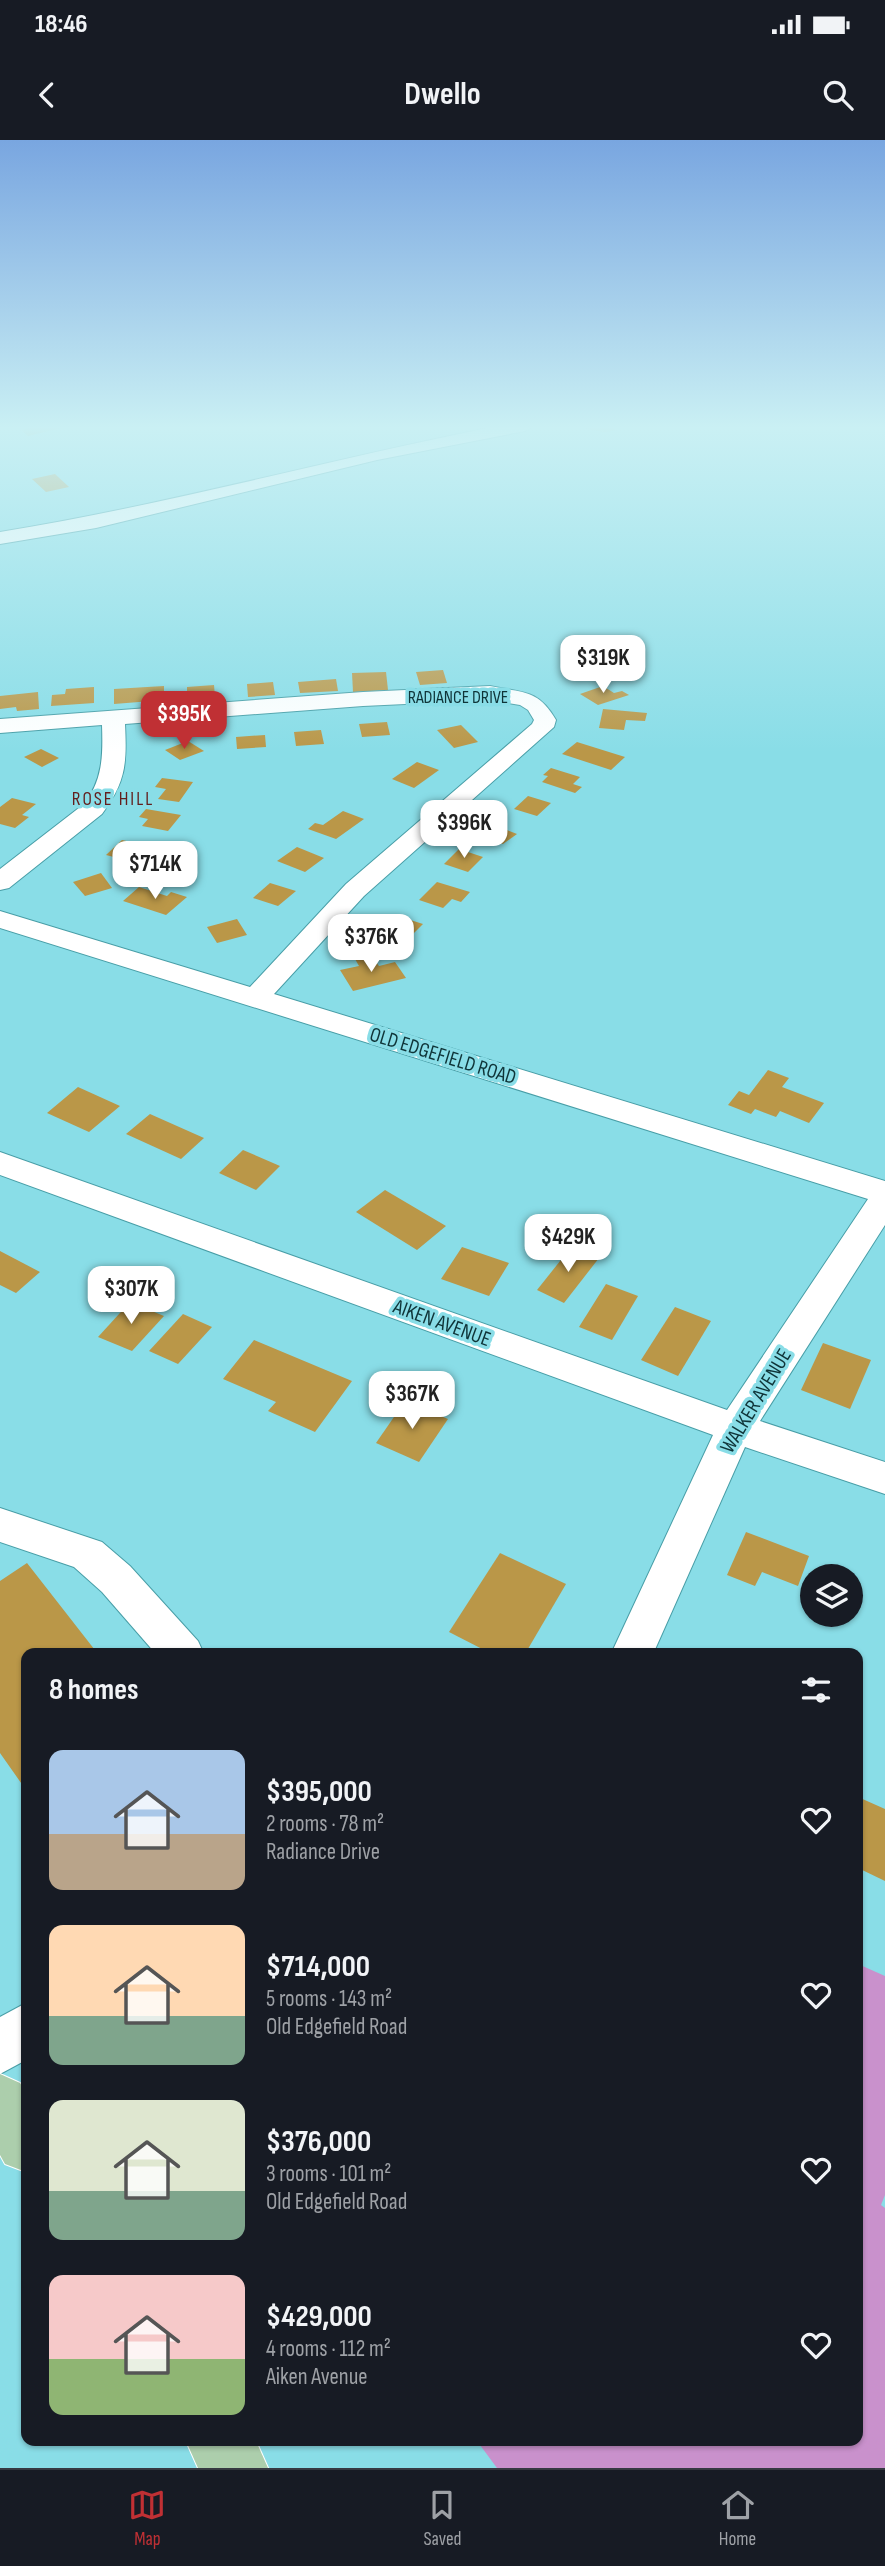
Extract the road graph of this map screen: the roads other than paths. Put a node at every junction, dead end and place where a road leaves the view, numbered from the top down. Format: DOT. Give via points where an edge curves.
graph roads {
  1 [pos="20,535"];
  2 [pos="0,538"];
  3 [pos="113,717"];
  4 [pos="0,726"];
  5 [pos="0,882"];
  6 [pos="0,919"];
  7 [pos="255,998"];
  8 [pos="0,1163"];
  9 [pos="885,1193"];
  10 [pos="885,1199"];
  11 [pos="736,1428"];
  12 [pos="885,1478"];
  13 [pos="0,1525"];
  14 [pos="178,1648"];
  15 [pos="635,1648"];
  16 [pos="21,2032"];
  17 [pos="0,2049"];
  18 [pos="0,2103"];
  19 [pos="21,2135"];
  1 -- 2 [label="street"];
  3 -- 4 [label="street, RADIANCE DRIVE"];
  3 -- 5 [label="street" via="114,774 104,797"];
  3 -- 7 [label="street, RADIANCE DRIVE" via="490,693 527,700 543,712 543,727 355,890"];
  6 -- 7 [label="street, OLD EDGEFIELD ROAD"];
  7 -- 9 [label="street, OLD EDGEFIELD ROAD"];
  8 -- 11 [label="street, AIKEN AVENUE"];
  10 -- 11 [label="street, WALKER AVENUE"];
  11 -- 12 [label="street, AIKEN AVENUE"];
  11 -- 15 [label="street, WALKER AVENUE"];
  13 -- 14 [label="street" via="88,1554 116,1578"];
  16 -- 17 [label="street"];
  18 -- 19 [label="main road"];
}
